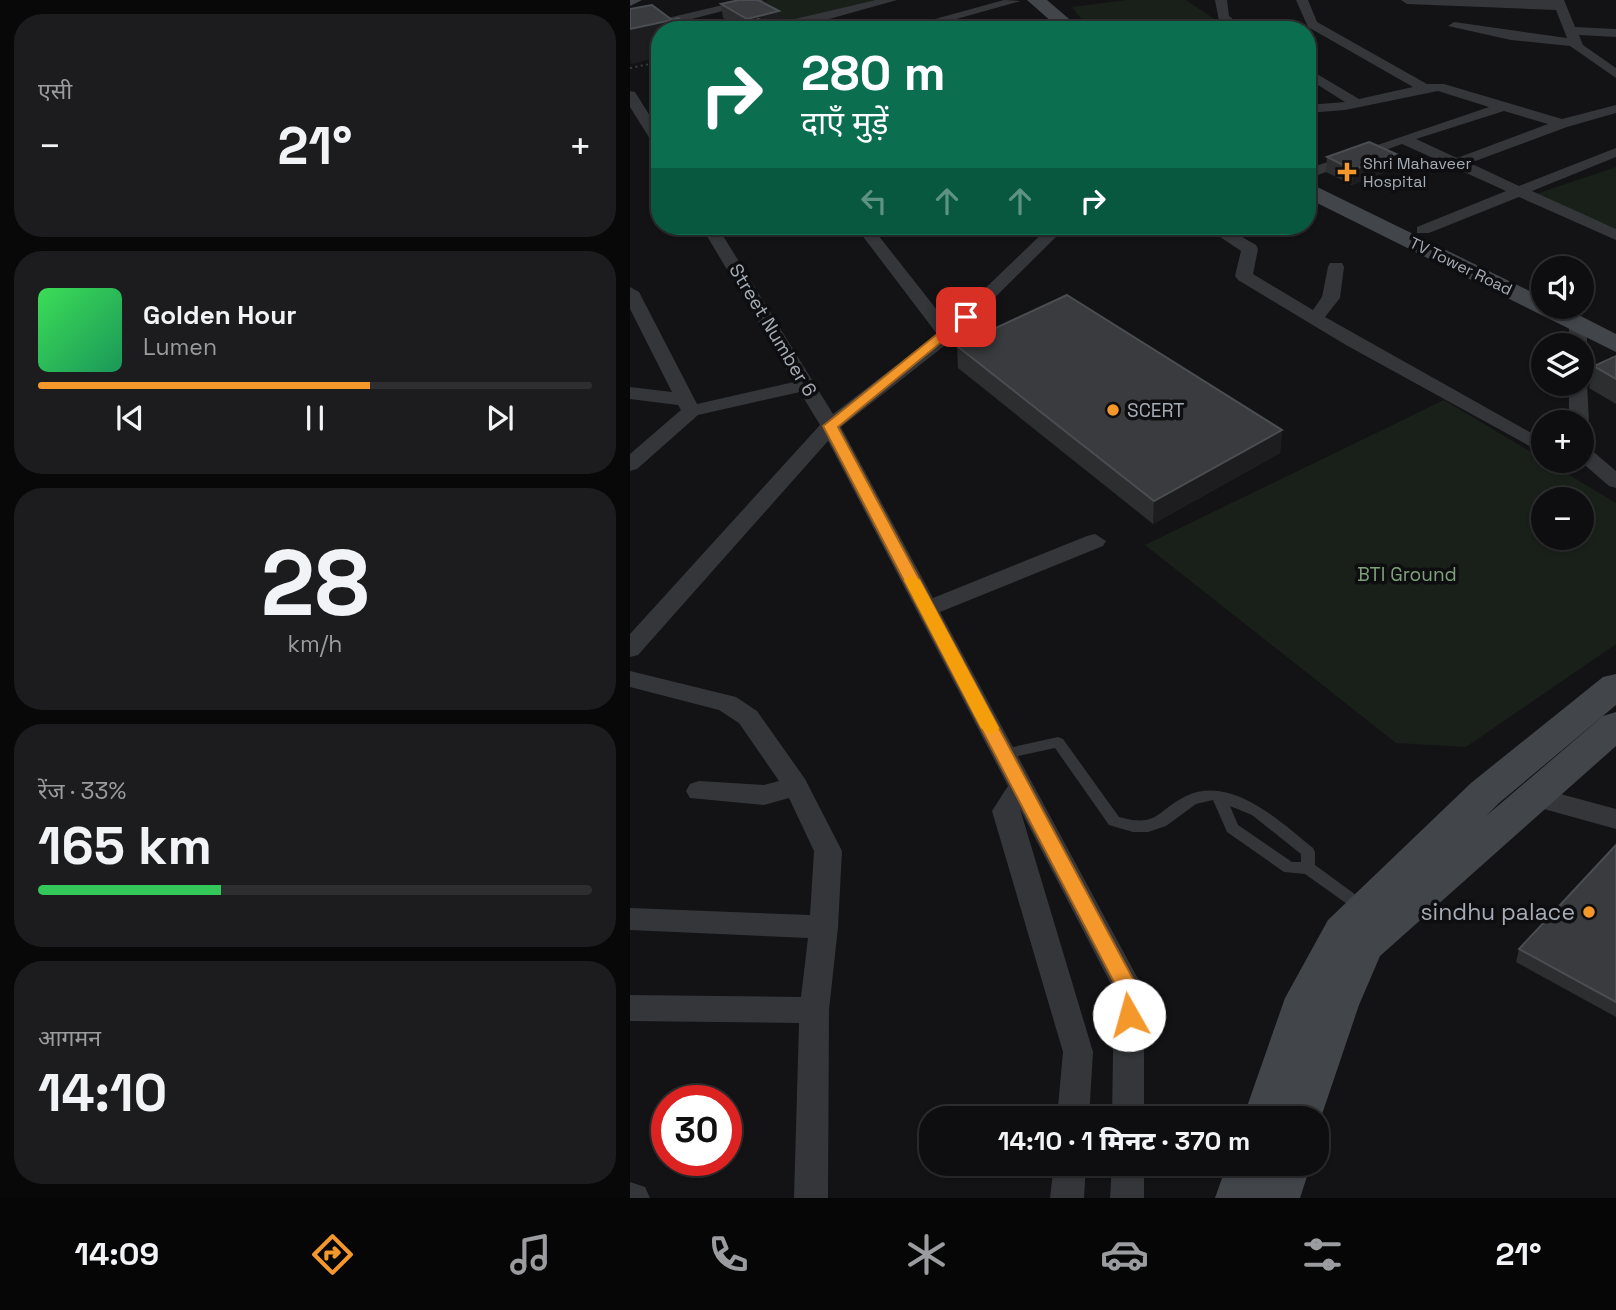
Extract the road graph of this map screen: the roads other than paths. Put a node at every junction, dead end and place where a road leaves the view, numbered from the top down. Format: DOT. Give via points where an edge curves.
graph roads {
  1 [pos="759,0"];
  2 [pos="891,0"];
  3 [pos="1014,0"];
  4 [pos="1036,0"];
  5 [pos="1221,0"];
  6 [pos="1302,0"];
  7 [pos="1407,0"];
  8 [pos="1559,3"];
  9 [pos="672,21"];
  10 [pos="803,21"];
  11 [pos="935,21"];
  12 [pos="1037,21"];
  13 [pos="1062,21"];
  14 [pos="1228,21"];
  15 [pos="1311,21"];
  16 [pos="651,26"];
  17 [pos="1316,26"];
  18 [pos="1454,26"];
  19 [pos="630,31"];
  20 [pos="1616,33"];
  21 [pos="1573,37"];
  22 [pos="1616,58"];
  23 [pos="1595,59"];
  24 [pos="1616,74"];
  25 [pos="1316,78"];
  26 [pos="1425,88"];
  27 [pos="630,95"];
  28 [pos="1356,103"];
  29 [pos="1316,107"];
  30 [pos="1502,107"];
  31 [pos="1616,109"];
  32 [pos="1562,124"];
  33 [pos="651,129"];
  34 [pos="1403,139"];
  35 [pos="1613,156"];
  36 [pos="1457,163"];
  37 [pos="1316,172"];
  38 [pos="1316,179"];
  39 [pos="1521,191"];
  40 [pos="1316,194"];
  41 [pos="1423,230"];
  42 [pos="714,235"];
  43 [pos="870,235"];
  44 [pos="1050,235"];
  45 [pos="1227,235"];
  46 [pos="1616,235"];
  47 [pos="1336,267"];
  48 [pos="1531,282"];
  49 [pos="630,292"];
  50 [pos="1316,317"];
  51 [pos="1616,323"];
  52 [pos="1579,325"];
  53 [pos="630,332"];
  54 [pos="652,335"];
  55 [pos="947,335"];
  56 [pos="1616,344"];
  57 [pos="806,385"];
  58 [pos="630,393"];
  59 [pos="688,405"];
  60 [pos="830,426"];
  61 [pos="1531,441"];
  62 [pos="632,462"];
  63 [pos="1594,464"];
  64 [pos="1616,482"];
  65 [pos="1095,541"];
  66 [pos="927,608"];
  67 [pos="630,649"];
  68 [pos="630,680"];
  69 [pos="1616,685"];
  70 [pos="1616,725"];
  71 [pos="1004,754"];
  72 [pos="796,786"];
  73 [pos="1021,786"];
  74 [pos="699,791"];
  75 [pos="1218,796"];
  76 [pos="1531,796"];
  77 [pos="1616,819"];
  78 [pos="1308,868"];
  79 [pos="1366,910"];
  80 [pos="630,919"];
  81 [pos="824,927"];
  82 [pos="630,1008"];
  83 [pos="814,1010"];
  84 [pos="1074,1106"];
  85 [pos="1128,1106"];
  86 [pos="1270,1106"];
  87 [pos="1303,1106"];
  88 [pos="1069,1176"];
  89 [pos="1128,1176"];
  90 [pos="1247,1176"];
  91 [pos="1283,1176"];
  92 [pos="811,1198"];
  93 [pos="1067,1198"];
  94 [pos="1127,1198"];
  95 [pos="1239,1198"];
  96 [pos="1276,1198"];
  1 -- 9 [label="street"];
  2 -- 10 [label="street"];
  3 -- 11 [label="street"];
  3 -- 12 [label="main road"];
  4 -- 13 [label="main road"];
  5 -- 14 [label="street"];
  6 -- 15 [label="street"];
  7 -- 8 [label="street"];
  8 -- 21 [label="street"];
  16 -- 19 [label="street"];
  17 -- 26 [label="street"];
  18 -- 21 [label="street" via="1524,38"];
  20 -- 21 [label="street"];
  21 -- 23 [label="street"];
  22 -- 23 [label="street"];
  23 -- 24 [label="street"];
  25 -- 28 [label="street"];
  26 -- 28 [label="street"];
  26 -- 30 [label="street" via="1439,87"];
  27 -- 33 [label="street"];
  28 -- 29 [label="street"];
  30 -- 32 [label="street"];
  30 -- 34 [label="street"];
  31 -- 32 [label="street"];
  32 -- 36 [label="street"];
  34 -- 36 [label="street"];
  34 -- 37 [label="street"];
  35 -- 39 [label="street"];
  36 -- 39 [label="street"];
  38 -- 41 [label="main road, TV Tower Road"];
  39 -- 41 [label="street"];
  39 -- 46 [label="street"];
  40 -- 52 [label="main road, TV Tower Road"];
  41 -- 48 [label="main road, TV Tower Road"];
  42 -- 57 [label="street, Street Number 6"];
  43 -- 55 [label="street"];
  44 -- 55 [label="street"];
  45 -- 50 [label="street" via="1250,249 1244,276"];
  47 -- 50 [label="street" via="1331,298"];
  49 -- 54 [label="street"];
  50 -- 61 [label="street"];
  51 -- 52 [label="main road, TV Tower Road"];
  52 -- 56 [label="main road, TV Tower Road"];
  53 -- 54 [label="street"];
  54 -- 59 [label="street"];
  55 -- 60 [label="street"];
  57 -- 59 [label="street"];
  57 -- 60 [label="street, Street Number 6"];
  58 -- 59 [label="street"];
  59 -- 62 [label="street"];
  60 -- 66 [label="street, Street Number 6"];
  60 -- 67 [label="street"];
  63 -- 64 [label="street"];
  65 -- 66 [label="street"];
  66 -- 71 [label="street, Street Number 6"];
  68 -- 72 [label="street" via="727,703 748,717"];
  69 -- 79 [label="main road" via="1485,793"];
  70 -- 76 [label="main road"];
  71 -- 73 [label="street, Street Number 6"];
  71 -- 75 [label="lane" via="1058,742 1109,815 1128,827 1164,822 1202,793"];
  72 -- 74 [label="street" via="764,795"];
  72 -- 81 [label="street" via="828,851"];
  73 -- 84 [label="street" via="1005,811 1077,1052"];
  73 -- 85 [label="street, Street Number 6" via="1129,990"];
  75 -- 78 [label="lane" via="1257,811 1308,852"];
  75 -- 78 [label="lane" via="1232,828 1289,868"];
  76 -- 77 [label="street"];
  76 -- 87 [label="main road" via="1363,945"];
  78 -- 79 [label="lane"];
  79 -- 86 [label="main road" via="1343,932 1307,998"];
  80 -- 81 [label="street"];
  81 -- 83 [label="street"];
  82 -- 83 [label="street"];
  83 -- 92 [label="street"];
  88 -- 93 [label="street"];
  89 -- 94 [label="street"];
  90 -- 95 [label="main road"];
  91 -- 96 [label="main road"];
}
